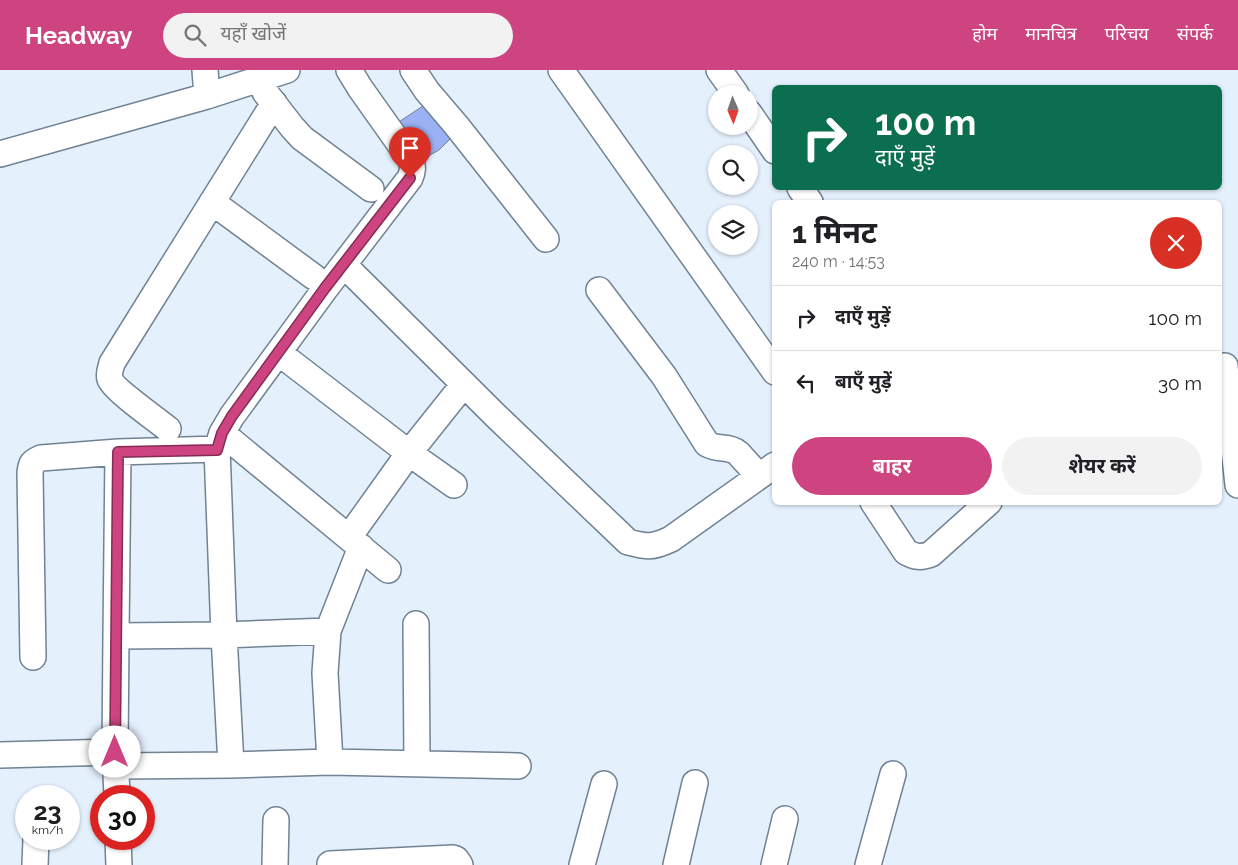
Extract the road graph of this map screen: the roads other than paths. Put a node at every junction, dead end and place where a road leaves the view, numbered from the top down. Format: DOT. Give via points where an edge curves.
graph roads {
  1 [pos="205,70"];
  2 [pos="287,70"];
  3 [pos="349,70"];
  4 [pos="413,70"];
  5 [pos="562,70"];
  6 [pos="719,70"];
  7 [pos="256,80"];
  8 [pos="730,85"];
  9 [pos="207,96"];
  10 [pos="274,104"];
  11 [pos="758,126"];
  12 [pos="772,148"];
  13 [pos="0,154"];
  14 [pos="371,189"];
  15 [pos="212,202"];
  16 [pos="546,239"];
  17 [pos="344,265"];
  18 [pos="314,277"];
  19 [pos="599,290"];
  20 [pos="279,353"];
  21 [pos="1228,365"];
  22 [pos="772,368"];
  23 [pos="464,384"];
  24 [pos="168,429"];
  25 [pos="219,441"];
  26 [pos="118,452"];
  27 [pos="409,453"];
  28 [pos="767,471"];
  29 [pos="1222,483"];
  30 [pos="454,485"];
  31 [pos="1238,485"];
  32 [pos="875,505"];
  33 [pos="986,505"];
  34 [pos="355,542"];
  35 [pos="388,570"];
  36 [pos="416,624"];
  37 [pos="328,631"];
  38 [pos="224,635"];
  39 [pos="116,636"];
  40 [pos="33,658"];
  41 [pos="0,755"];
  42 [pos="116,759"];
  43 [pos="330,762"];
  44 [pos="417,763"];
  45 [pos="231,765"];
  46 [pos="518,766"];
  47 [pos="893,774"];
  48 [pos="695,783"];
  49 [pos="604,784"];
  50 [pos="117,785"];
  51 [pos="785,819"];
  52 [pos="276,820"];
  53 [pos="35,850"];
  54 [pos="118,850"];
  55 [pos="330,864"];
  56 [pos="363,864"];
  57 [pos="34,865"];
  58 [pos="119,865"];
  59 [pos="275,865"];
  60 [pos="460,865"];
  61 [pos="582,865"];
  62 [pos="676,865"];
  63 [pos="774,865"];
  64 [pos="868,865"];
  1 -- 9 [label="street"];
  2 -- 7 [label="street"];
  3 -- 17 [label="street" via="411,160 413,172"];
  4 -- 16 [label="street"];
  5 -- 22 [label="street"];
  6 -- 8 [label="street"];
  7 -- 9 [label="street"];
  7 -- 10 [label="street"];
  9 -- 13 [label="street"];
  10 -- 14 [label="street" via="302,138"];
  10 -- 15 [label="street"];
  11 -- 12 [label="street"];
  15 -- 18 [label="street"];
  15 -- 24 [label="street" via="112,363 109,373 118,390"];
  17 -- 20 [label="street"];
  17 -- 23 [label="street"];
  19 -- 28 [label="street" via="664,376 707,444 734,450"];
  20 -- 25 [label="street" via="232,416"];
  20 -- 27 [label="street"];
  21 -- 31 [label="street"];
  23 -- 27 [label="street"];
  23 -- 28 [label="street" via="628,542 644,546 658,545 670,539"];
  25 -- 26 [label="street"];
  25 -- 34 [label="street"];
  25 -- 38 [label="street"];
  26 -- 39 [label="street"];
  26 -- 40 [label="street" via="33,461"];
  27 -- 30 [label="street"];
  27 -- 34 [label="street"];
  29 -- 31 [label="street"];
  32 -- 33 [label="street" via="906,552 914,557 932,554"];
  34 -- 35 [label="street"];
  34 -- 37 [label="street"];
  36 -- 44 [label="street"];
  37 -- 38 [label="street"];
  37 -- 43 [label="street" via="325,673"];
  38 -- 39 [label="street"];
  38 -- 45 [label="street"];
  39 -- 42 [label="street"];
  41 -- 42 [label="street"];
  42 -- 45 [label="street"];
  42 -- 50 [label="street"];
  43 -- 44 [label="street"];
  43 -- 45 [label="street"];
  44 -- 46 [label="street"];
  47 -- 64 [label="street"];
  48 -- 62 [label="street"];
  49 -- 61 [label="street"];
  51 -- 63 [label="street"];
  52 -- 59 [label="street"];
  53 -- 57 [label="street"];
  54 -- 58 [label="street"];
  55 -- 56 [label="street"];
  56 -- 60 [label="street" via="453,858"];
}
